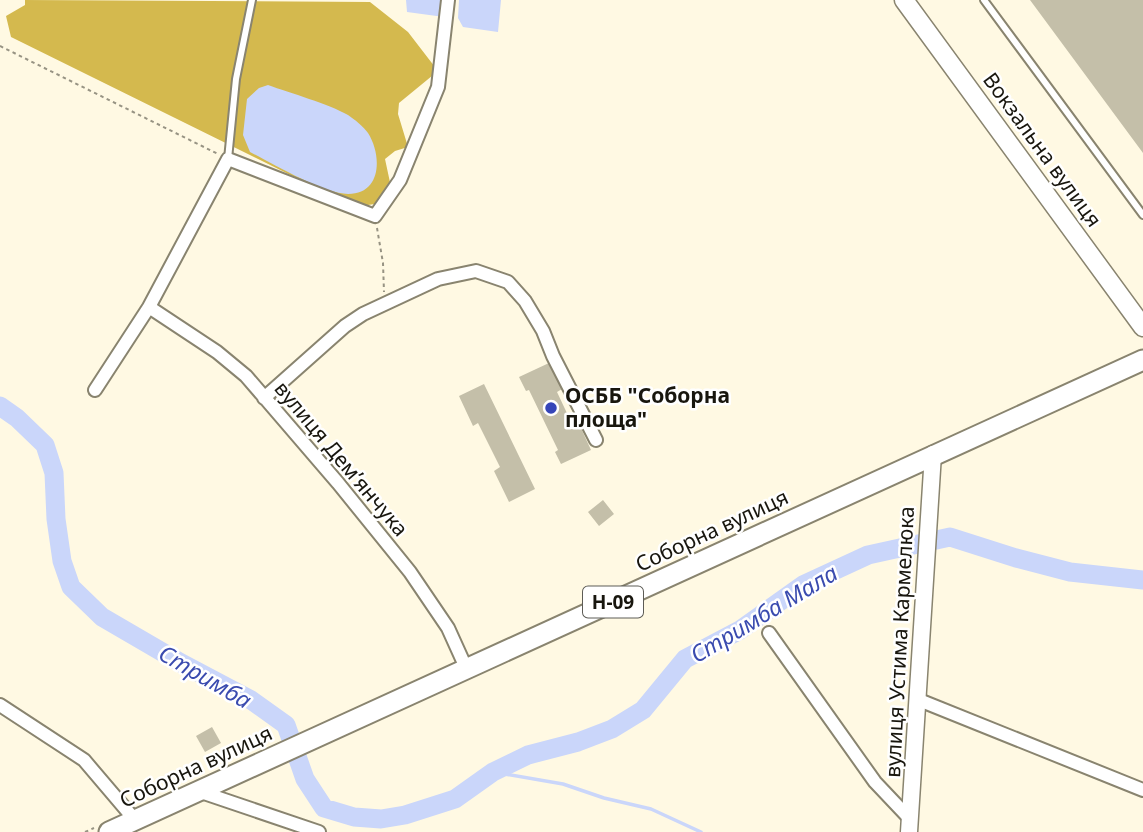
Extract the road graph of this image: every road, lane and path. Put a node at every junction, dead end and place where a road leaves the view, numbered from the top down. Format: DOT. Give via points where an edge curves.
graph roads {
  1 [pos="252,0"];
  2 [pos="448,0"];
  3 [pos="904,0"];
  4 [pos="984,0"];
  5 [pos="0,46"];
  6 [pos="228,159"];
  7 [pos="1143,215"];
  8 [pos="375,216"];
  9 [pos="385,303"];
  10 [pos="149,307"];
  11 [pos="1143,327"];
  12 [pos="1143,360"];
  13 [pos="94,390"];
  14 [pos="264,398"];
  15 [pos="596,440"];
  16 [pos="933,454"];
  17 [pos="769,633"];
  18 [pos="467,670"];
  19 [pos="919,700"];
  20 [pos="0,705"];
  21 [pos="1143,790"];
  22 [pos="198,792"];
  23 [pos="135,820"];
  24 [pos="909,825"];
  25 [pos="109,832"];
  26 [pos="319,832"];
  1 -- 6 [label="lane" via="236,79"];
  2 -- 8 [label="street" via="438,87 400,180"];
  3 -- 11 [label="main road, Вокзальна вулиця"];
  4 -- 7 [label="lane"];
  5 -- 6 [label="path"];
  6 -- 8 [label="street"];
  6 -- 10 [label="street"];
  8 -- 9 [label="path"];
  9 -- 14 [label="street" via="345,326"];
  9 -- 15 [label="street" via="466,271 508,282 543,331"];
  10 -- 13 [label="street"];
  10 -- 14 [label="street, вулиця Демʼянчука" via="218,352"];
  12 -- 16 [label="main road, Соборна вулиця / Н-09"];
  14 -- 18 [label="street, вулиця Демʼянчука" via="410,572 447,628"];
  16 -- 18 [label="main road, Соборна вулиця / Н-09"];
  16 -- 19 [label="street, вулиця Устима Кармелюка"];
  17 -- 24 [label="street"];
  18 -- 22 [label="main road, Соборна вулиця / Н-09"];
  19 -- 21 [label="street"];
  19 -- 24 [label="street, вулиця Устима Кармелюка"];
  20 -- 23 [label="street" via="84,760"];
  22 -- 23 [label="main road, Соборна вулиця / Н-09"];
  22 -- 26 [label="street"];
  23 -- 25 [label="main road, Соборна вулиця / Н-09"];
}
